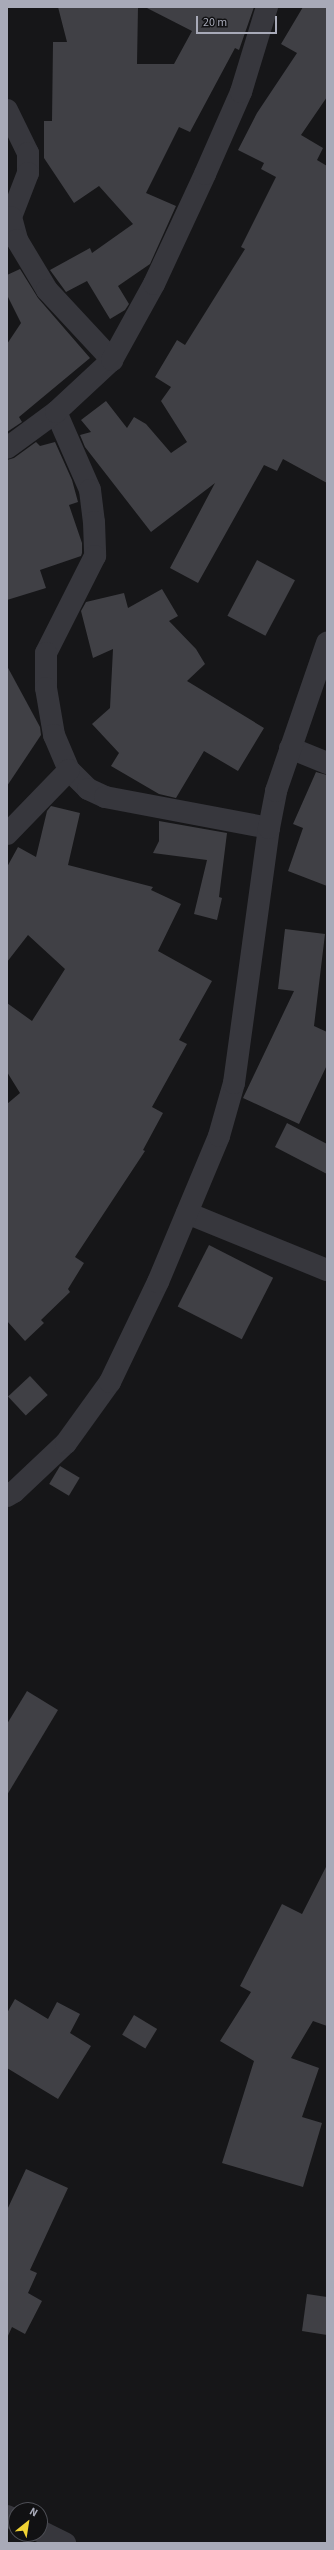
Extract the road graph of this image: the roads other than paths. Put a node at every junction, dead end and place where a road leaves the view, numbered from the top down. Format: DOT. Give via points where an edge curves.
graph roads {
  1 [pos="267,7"];
  2 [pos="7,110"];
  3 [pos="112,360"];
  4 [pos="56,412"];
  5 [pos="7,448"];
  6 [pos="327,643"];
  7 [pos="290,748"];
  8 [pos="327,763"];
  9 [pos="69,770"];
  10 [pos="269,828"];
  11 [pos="7,834"];
  12 [pos="187,1214"];
  13 [pos="327,1270"];
  14 [pos="7,1496"];
  15 [pos="48,2535"];
  16 [pos="65,2543"];
  1 -- 3 [label="street" via="241,92 154,284"];
  2 -- 3 [label="street" via="28,153 28,173 11,217 17,240 47,290"];
  3 -- 4 [label="street"];
  4 -- 5 [label="street"];
  4 -- 9 [label="street" via="90,490 94,522 95,556 46,653 46,688 54,735"];
  6 -- 7 [label="street"];
  7 -- 8 [label="street"];
  7 -- 10 [label="street" via="276,791"];
  9 -- 10 [label="street" via="88,789 105,797"];
  9 -- 11 [label="street"];
  10 -- 12 [label="street" via="234,1083 219,1136"];
  12 -- 13 [label="street"];
  12 -- 14 [label="street" via="110,1382 66,1443"];
  15 -- 16 [label="street"];
}
